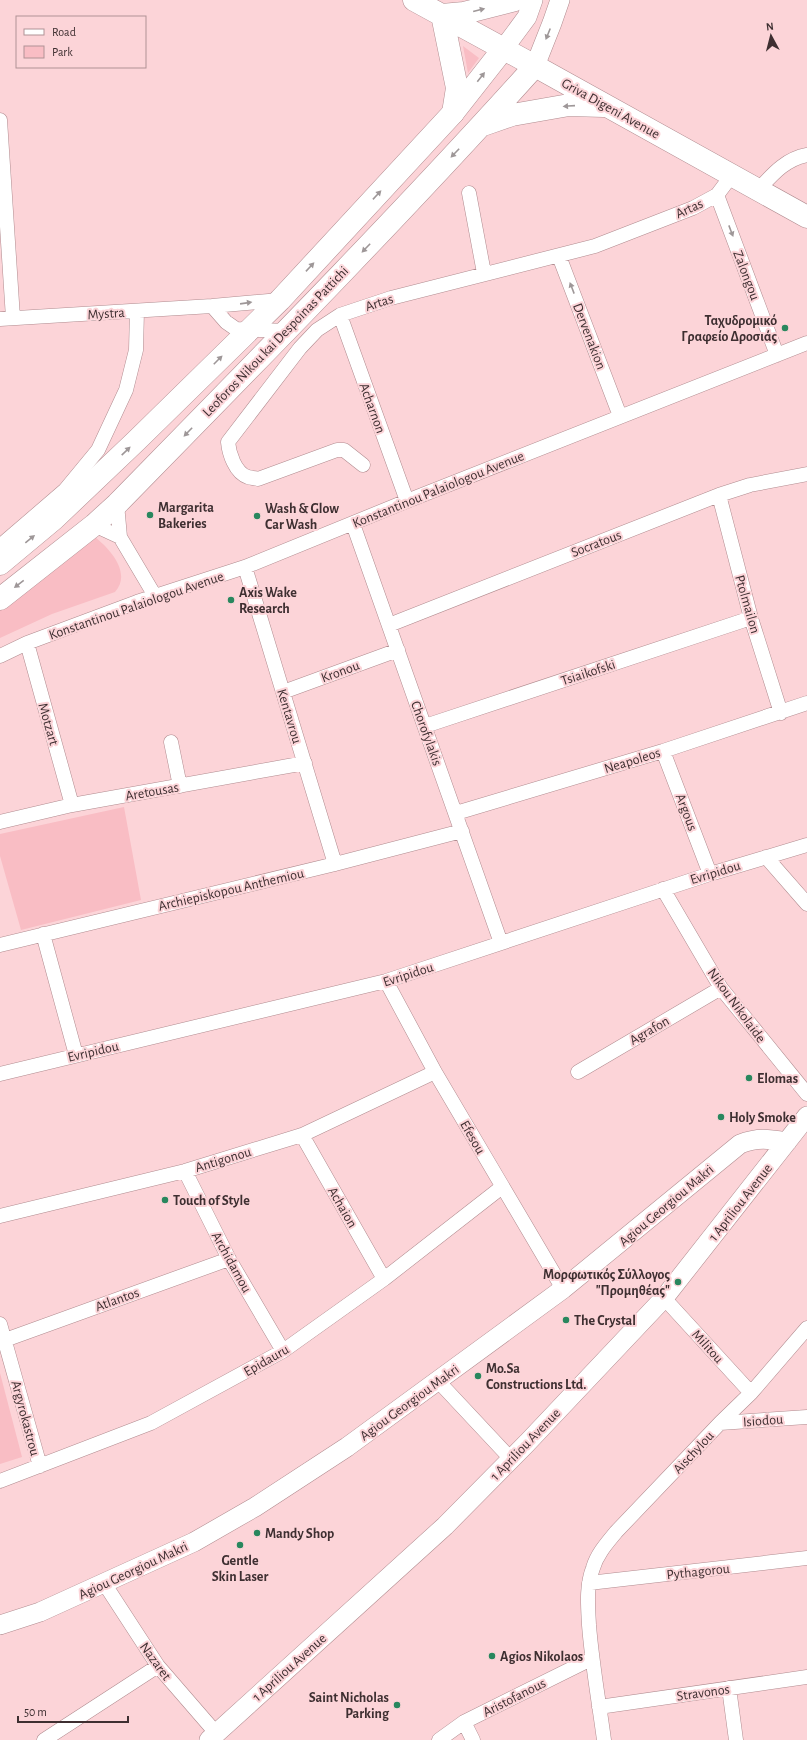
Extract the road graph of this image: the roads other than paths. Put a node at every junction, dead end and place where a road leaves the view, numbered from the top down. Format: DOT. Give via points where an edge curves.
graph roads {
  1 [pos="414,0"];
  2 [pos="515,0"];
  3 [pos="533,0"];
  4 [pos="560,0"];
  5 [pos="442,15"];
  6 [pos="504,48"];
  7 [pos="535,66"];
  8 [pos="608,106"];
  9 [pos="453,113"];
  10 [pos="0,120"];
  11 [pos="482,125"];
  12 [pos="807,155"];
  13 [pos="732,175"];
  14 [pos="758,190"];
  15 [pos="469,193"];
  16 [pos="717,195"];
  17 [pos="807,217"];
  18 [pos="559,256"];
  19 [pos="484,273"];
  20 [pos="280,300"];
  21 [pos="212,306"];
  22 [pos="137,311"];
  23 [pos="340,315"];
  24 [pos="7,319"];
  25 [pos="247,330"];
  26 [pos="286,331"];
  27 [pos="807,343"];
  28 [pos="777,355"];
  29 [pos="620,416"];
  30 [pos="363,465"];
  31 [pos="807,474"];
  32 [pos="719,495"];
  33 [pos="407,501"];
  34 [pos="117,504"];
  35 [pos="353,524"];
  36 [pos="94,525"];
  37 [pos="120,537"];
  38 [pos="0,546"];
  39 [pos="0,564"];
  40 [pos="245,567"];
  41 [pos="155,596"];
  42 [pos="0,599"];
  43 [pos="751,618"];
  44 [pos="389,624"];
  45 [pos="27,643"];
  46 [pos="398,650"];
  47 [pos="0,656"];
  48 [pos="283,692"];
  49 [pos="807,703"];
  50 [pos="781,713"];
  51 [pos="425,726"];
  52 [pos="171,742"];
  53 [pos="664,751"];
  54 [pos="305,763"];
  55 [pos="180,786"];
  56 [pos="72,805"];
  57 [pos="456,813"];
  58 [pos="0,822"];
  59 [pos="462,831"];
  60 [pos="807,845"];
  61 [pos="766,857"];
  62 [pos="336,864"];
  63 [pos="710,874"];
  64 [pos="663,889"];
  65 [pos="807,904"];
  66 [pos="43,934"];
  67 [pos="501,943"];
  68 [pos="0,945"];
  69 [pos="386,981"];
  70 [pos="721,988"];
  71 [pos="76,1055"];
  72 [pos="435,1072"];
  73 [pos="578,1072"];
  74 [pos="0,1074"];
  75 [pos="807,1094"];
  76 [pos="807,1116"];
  77 [pos="302,1135"];
  78 [pos="787,1142"];
  79 [pos="185,1171"];
  80 [pos="502,1187"];
  81 [pos="0,1216"];
  82 [pos="229,1259"];
  83 [pos="384,1279"];
  84 [pos="563,1289"];
  85 [pos="664,1298"];
  86 [pos="0,1324"];
  87 [pos="807,1328"];
  88 [pos="5,1340"];
  89 [pos="282,1351"];
  90 [pos="438,1381"];
  91 [pos="751,1393"];
  92 [pos="807,1417"];
  93 [pos="720,1423"];
  94 [pos="511,1459"];
  95 [pos="40,1466"];
  96 [pos="0,1481"];
  97 [pos="807,1558"];
  98 [pos="104,1583"];
  99 [pos="589,1583"];
  100 [pos="0,1625"];
  101 [pos="592,1658"];
  102 [pos="158,1666"];
  103 [pos="807,1677"];
  104 [pos="729,1688"];
  105 [pos="600,1707"];
  106 [pos="464,1722"];
  107 [pos="212,1737"];
  108 [pos="44,1740"];
  109 [pos="439,1740"];
  110 [pos="472,1740"];
  111 [pos="604,1740"];
  112 [pos="736,1740"];
  1 -- 5 [label="main road, Griva Digeni Avenue"];
  5 -- 2 [label="main road, one-way" via="464,14"];
  3 -- 6 [label="main road" via="527,17"];
  4 -- 7 [label="main road, one-way"];
  5 -- 6 [label="main road, Griva Digeni Avenue"];
  5 -- 9 [label="main road" via="457,88"];
  6 -- 7 [label="main road, Griva Digeni Avenue"];
  9 -- 6 [label="main road, Leoforos Nikou kai Despoinas Pattichi, one-way"];
  7 -- 8 [label="main road, Griva Digeni Avenue"];
  7 -- 11 [label="main road, Leoforos Nikou kai Despoinas Pattichi"];
  8 -- 11 [label="main road, one-way" via="569,105 512,115"];
  8 -- 13 [label="main road, Griva Digeni Avenue"];
  20 -- 9 [label="main road, Leoforos Nikou kai Despoinas Pattichi, one-way"];
  10 -- 24 [label="street"];
  11 -- 26 [label="main road, Leoforos Nikou kai Despoinas Pattichi, one-way"];
  12 -- 14 [label="street" via="777,169"];
  13 -- 14 [label="main road, Griva Digeni Avenue"];
  13 -- 16 [label="street, Artas"];
  14 -- 17 [label="main road, Griva Digeni Avenue"];
  15 -- 19 [label="street"];
  16 -- 18 [label="street, Artas" via="692,208 595,246"];
  16 -- 28 [label="street, Zalongou, one-way"];
  18 -- 19 [label="street, Artas"];
  29 -- 18 [label="street, Dervenakion, one-way"];
  19 -- 23 [label="street, Artas" via="391,298"];
  21 -- 20 [label="street, Mystra, one-way"];
  20 -- 25 [label="main road, Leoforos Nikou kai Despoinas Pattichi"];
  21 -- 22 [label="street, Mystra"];
  21 -- 25 [label="street" via="232,327"];
  22 -- 24 [label="street, Mystra"];
  22 -- 38 [label="street" via="136,350 126,390 98,450 65,490"];
  23 -- 30 [label="street, Artas" via="317,330 300,348 228,442 229,451 238,470 247,477 258,479 332,451 344,450"];
  23 -- 33 [label="street, Acharnon"];
  25 -- 26 [label="street"];
  39 -- 25 [label="main road, Leoforos Nikou kai Despoinas Pattichi, one-way" via="54,519"];
  26 -- 34 [label="main road, Leoforos Nikou kai Despoinas Pattichi, one-way"];
  27 -- 28 [label="street, Konstantinou Palaiologou Avenue"];
  28 -- 29 [label="street, Konstantinou Palaiologou Avenue"];
  29 -- 33 [label="street, Konstantinou Palaiologou Avenue"];
  31 -- 32 [label="street, Socratous" via="750,484"];
  32 -- 43 [label="street, Ptolmailon"];
  32 -- 44 [label="street, Socratous"];
  33 -- 35 [label="street, Konstantinou Palaiologou Avenue"];
  34 -- 36 [label="main road, Leoforos Nikou kai Despoinas Pattichi"];
  34 -- 37 [label="street"];
  35 -- 40 [label="street, Konstantinou Palaiologou Avenue"];
  35 -- 44 [label="street, Chorofylakis"];
  36 -- 37 [label="street"];
  36 -- 42 [label="main road, Leoforos Nikou kai Despoinas Pattichi, one-way"];
  37 -- 41 [label="street"];
  40 -- 41 [label="street, Konstantinou Palaiologou Avenue"];
  40 -- 48 [label="street, Kentavrou"];
  41 -- 45 [label="street, Konstantinou Palaiologou Avenue"];
  43 -- 50 [label="street, Ptolmailon"];
  43 -- 51 [label="street, Tsiaikofski"];
  44 -- 46 [label="street, Chorofylakis"];
  45 -- 47 [label="street, Konstantinou Palaiologou Avenue"];
  45 -- 56 [label="street, Motzart"];
  46 -- 48 [label="street, Kronou"];
  46 -- 51 [label="street, Chorofylakis"];
  48 -- 54 [label="street, Kentavrou"];
  49 -- 50 [label="street, Neapoleos"];
  50 -- 53 [label="street, Neapoleos"];
  51 -- 57 [label="street, Chorofylakis"];
  52 -- 55 [label="street"];
  53 -- 57 [label="street, Neapoleos"];
  53 -- 63 [label="street, Argous"];
  54 -- 55 [label="street, Aretousas"];
  54 -- 62 [label="street, Kentavrou"];
  55 -- 56 [label="street, Aretousas"];
  56 -- 58 [label="street, Aretousas"];
  57 -- 59 [label="street, Chorofylakis"];
  59 -- 62 [label="street, Archiepiskopou Anthemiou"];
  59 -- 67 [label="street, Chorofylakis"];
  60 -- 61 [label="street, Evripidou"];
  61 -- 63 [label="street, Evripidou"];
  61 -- 65 [label="street"];
  62 -- 66 [label="street, Archiepiskopou Anthemiou"];
  63 -- 64 [label="street, Evripidou"];
  64 -- 67 [label="street, Evripidou"];
  64 -- 70 [label="street, Nikou Nikolaide"];
  66 -- 68 [label="street, Archiepiskopou Anthemiou"];
  66 -- 71 [label="street"];
  67 -- 69 [label="street, Evripidou"];
  69 -- 71 [label="street, Evripidou"];
  69 -- 72 [label="street, Efesou"];
  70 -- 73 [label="street, Agrafon"];
  70 -- 75 [label="street, Nikou Nikolaide"];
  71 -- 74 [label="street, Evripidou"];
  72 -- 77 [label="street, Antigonou"];
  72 -- 80 [label="street, Efesou"];
  76 -- 78 [label="main road, 1 Apriliou Avenue"];
  77 -- 79 [label="street, Antigonou"];
  77 -- 83 [label="street, Achaion"];
  78 -- 84 [label="main road, Agiou Georgiou Makri" via="753,1139 740,1144"];
  78 -- 85 [label="main road, 1 Apriliou Avenue"];
  79 -- 81 [label="street, Antigonou"];
  79 -- 82 [label="street, Archidamou"];
  80 -- 83 [label="street, Epidauru"];
  80 -- 84 [label="street, Efesou"];
  82 -- 88 [label="street, Atlantos"];
  82 -- 89 [label="street, Archidamou"];
  83 -- 89 [label="street, Epidauru"];
  84 -- 90 [label="main road, Agiou Georgiou Makri"];
  85 -- 91 [label="street, Militou"];
  85 -- 94 [label="main road, 1 Apriliou Avenue"];
  86 -- 88 [label="street, Argyrokastrou"];
  87 -- 91 [label="street, Aischylou"];
  88 -- 95 [label="street, Argyrokastrou"];
  89 -- 95 [label="street, Epidauru" via="151,1423"];
  90 -- 94 [label="street"];
  90 -- 98 [label="main road, Agiou Georgiou Makri" via="347,1447 255,1507 194,1542"];
  91 -- 93 [label="street, Aischylou"];
  92 -- 93 [label="street, Isiodou"];
  93 -- 99 [label="street, Aischylou" via="616,1532 593,1567"];
  94 -- 107 [label="main road, 1 Apriliou Avenue" via="445,1526"];
  95 -- 96 [label="street, Epidauru"];
  97 -- 99 [label="street, Pythagorou"];
  98 -- 100 [label="main road, Agiou Georgiou Makri" via="40,1612"];
  98 -- 102 [label="street, Nazaret"];
  99 -- 101 [label="street, Aischylou"];
  101 -- 105 [label="street, Aischylou"];
  101 -- 106 [label="street, Aristofanous"];
  102 -- 107 [label="street, Nazaret"];
  102 -- 108 [label="street"];
  103 -- 104 [label="street, Stravonos"];
  104 -- 105 [label="street, Stravonos"];
  104 -- 112 [label="street"];
  105 -- 111 [label="street, Aischylou"];
  106 -- 109 [label="street, Aristofanous"];
  106 -- 110 [label="street"];
}
